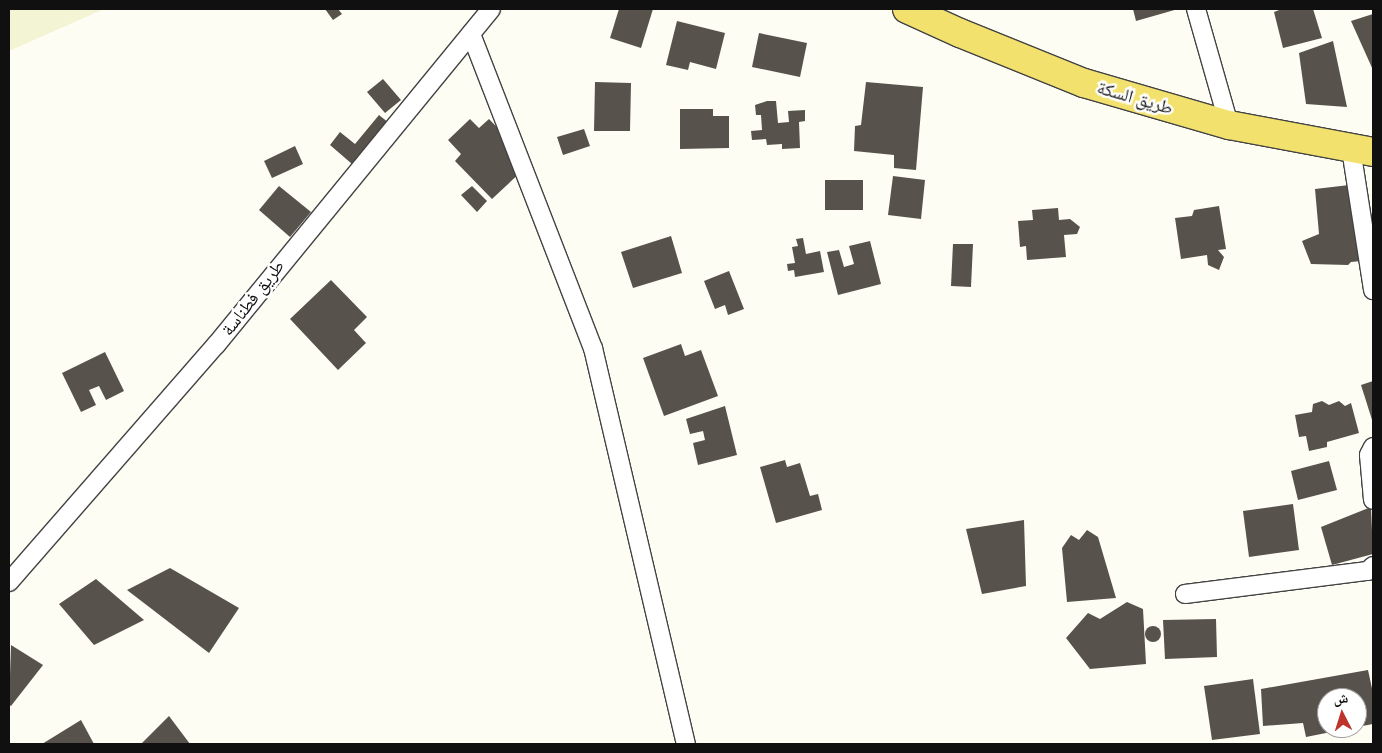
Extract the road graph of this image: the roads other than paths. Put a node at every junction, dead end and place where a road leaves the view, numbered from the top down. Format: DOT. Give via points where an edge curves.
graph roads {
  1 [pos="491,9"];
  2 [pos="908,9"];
  3 [pos="1196,9"];
  4 [pos="472,34"];
  5 [pos="1229,125"];
  6 [pos="1362,151"];
  7 [pos="1373,290"];
  8 [pos="1373,447"];
  9 [pos="1373,500"];
  10 [pos="1373,566"];
  11 [pos="9,582"];
  12 [pos="1185,594"];
  13 [pos="686,744"];
  1 -- 4 [label="street, طريق فطناسة"];
  2 -- 5 [label="main road, طريق السكة" via="960,34 1084,83"];
  3 -- 5 [label="street"];
  4 -- 11 [label="street, طريق فطناسة" via="277,266 216,345"];
  4 -- 13 [label="street" via="593,348"];
  5 -- 6 [label="main road, طريق السكة"];
  6 -- 7 [label="street"];
  8 -- 9 [label="street" via="1369,455"];
  10 -- 12 [label="street" via="1368,571"];
}
